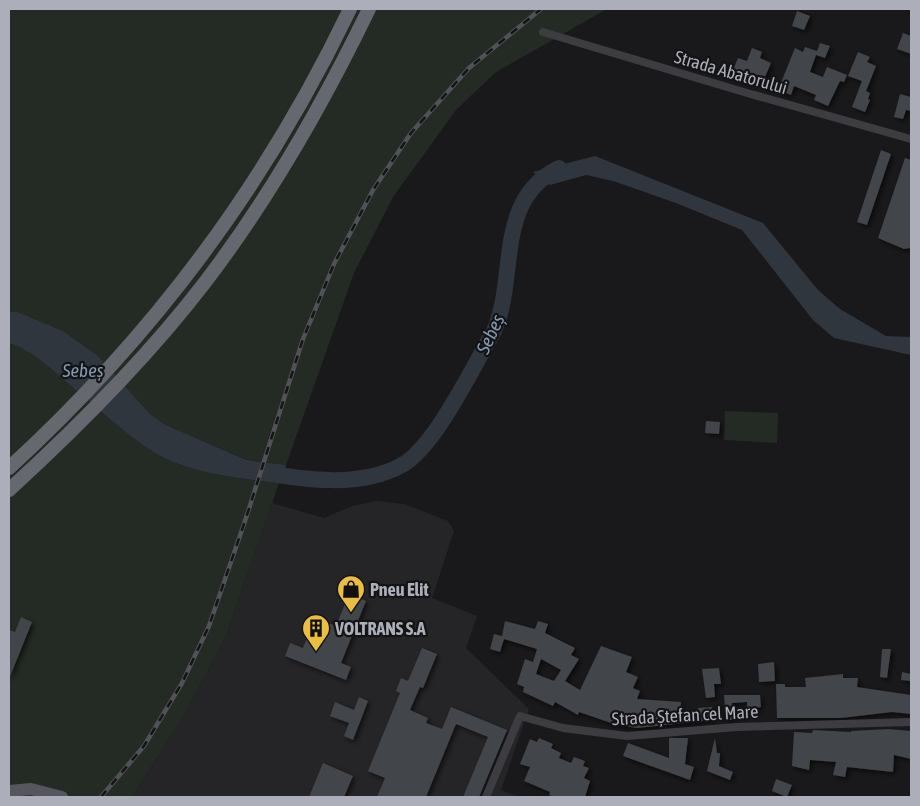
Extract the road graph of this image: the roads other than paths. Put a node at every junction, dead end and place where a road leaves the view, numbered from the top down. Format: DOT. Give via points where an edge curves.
graph roads {
  1 [pos="350,9"];
  2 [pos="369,9"];
  3 [pos="543,32"];
  4 [pos="911,139"];
  5 [pos="69,435"];
  6 [pos="9,468"];
  7 [pos="9,490"];
  8 [pos="9,499"];
  9 [pos="911,722"];
  10 [pos="9,791"];
  11 [pos="62,797"];
  12 [pos="486,797"];
  1 -- 6 [label="highway" via="259,176 193,270 58,421"];
  2 -- 5 [label="highway" via="322,101 272,186 206,281"];
  3 -- 4 [label="street, Strada Abatorului"];
  5 -- 7 [label="highway"];
  5 -- 8 [label="highway" via="50,461"];
  9 -- 12 [label="street, Strada Ștefan cel Mare" via="754,726 618,736 563,728 520,716"];
  10 -- 11 [label="main road" via="31,789"];
}
